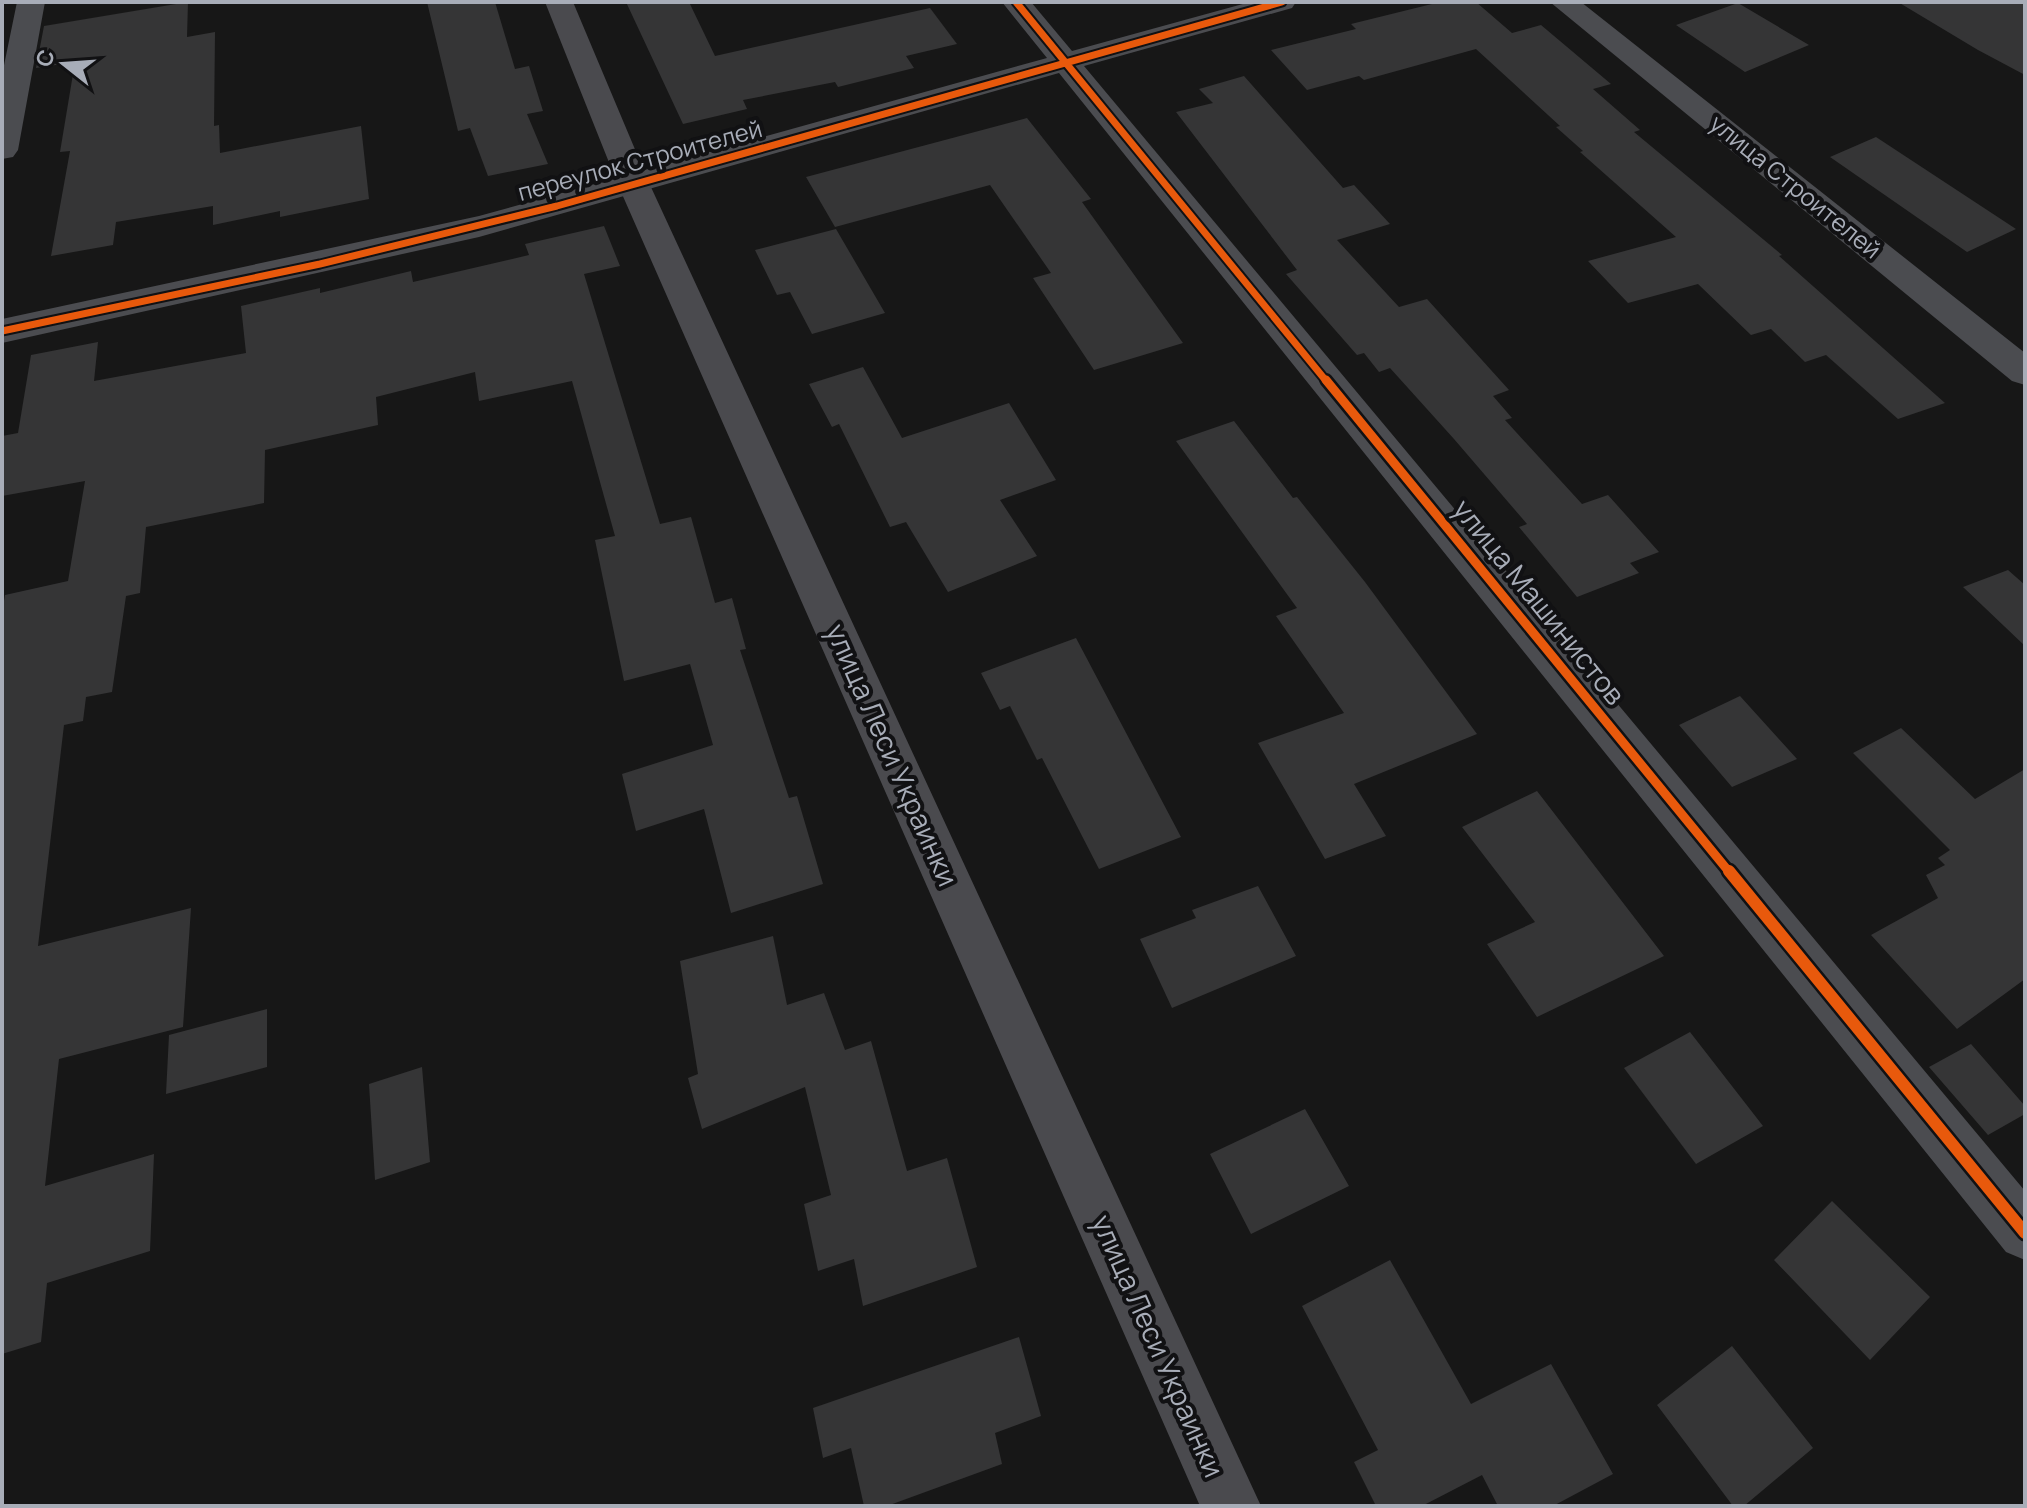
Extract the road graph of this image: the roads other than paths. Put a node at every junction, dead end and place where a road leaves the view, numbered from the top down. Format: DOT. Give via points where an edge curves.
graph roads {
  1 [pos="31,2"];
  2 [pos="559,2"];
  3 [pos="1016,2"];
  4 [pos="1282,2"];
  5 [pos="1564,2"];
  6 [pos="1065,60"];
  7 [pos="2,150"];
  8 [pos="634,185"];
  9 [pos="2,331"];
  10 [pos="2025,372"];
  11 [pos="2025,1233"];
  12 [pos="1231,1506"];
  1 -- 7 [label="street"];
  2 -- 8 [label="main road, улица Леси Украинки"];
  3 -- 6 [label="street, улица Машинистов"];
  4 -- 6 [label="street, переулок Строителей"];
  5 -- 10 [label="street, улица Строителей"];
  6 -- 8 [label="street, переулок Строителей"];
  6 -- 11 [label="street, улица Машинистов"];
  8 -- 9 [label="street, переулок Строителей" via="307,269"];
  8 -- 12 [label="main road, улица Леси Украинки"];
}
